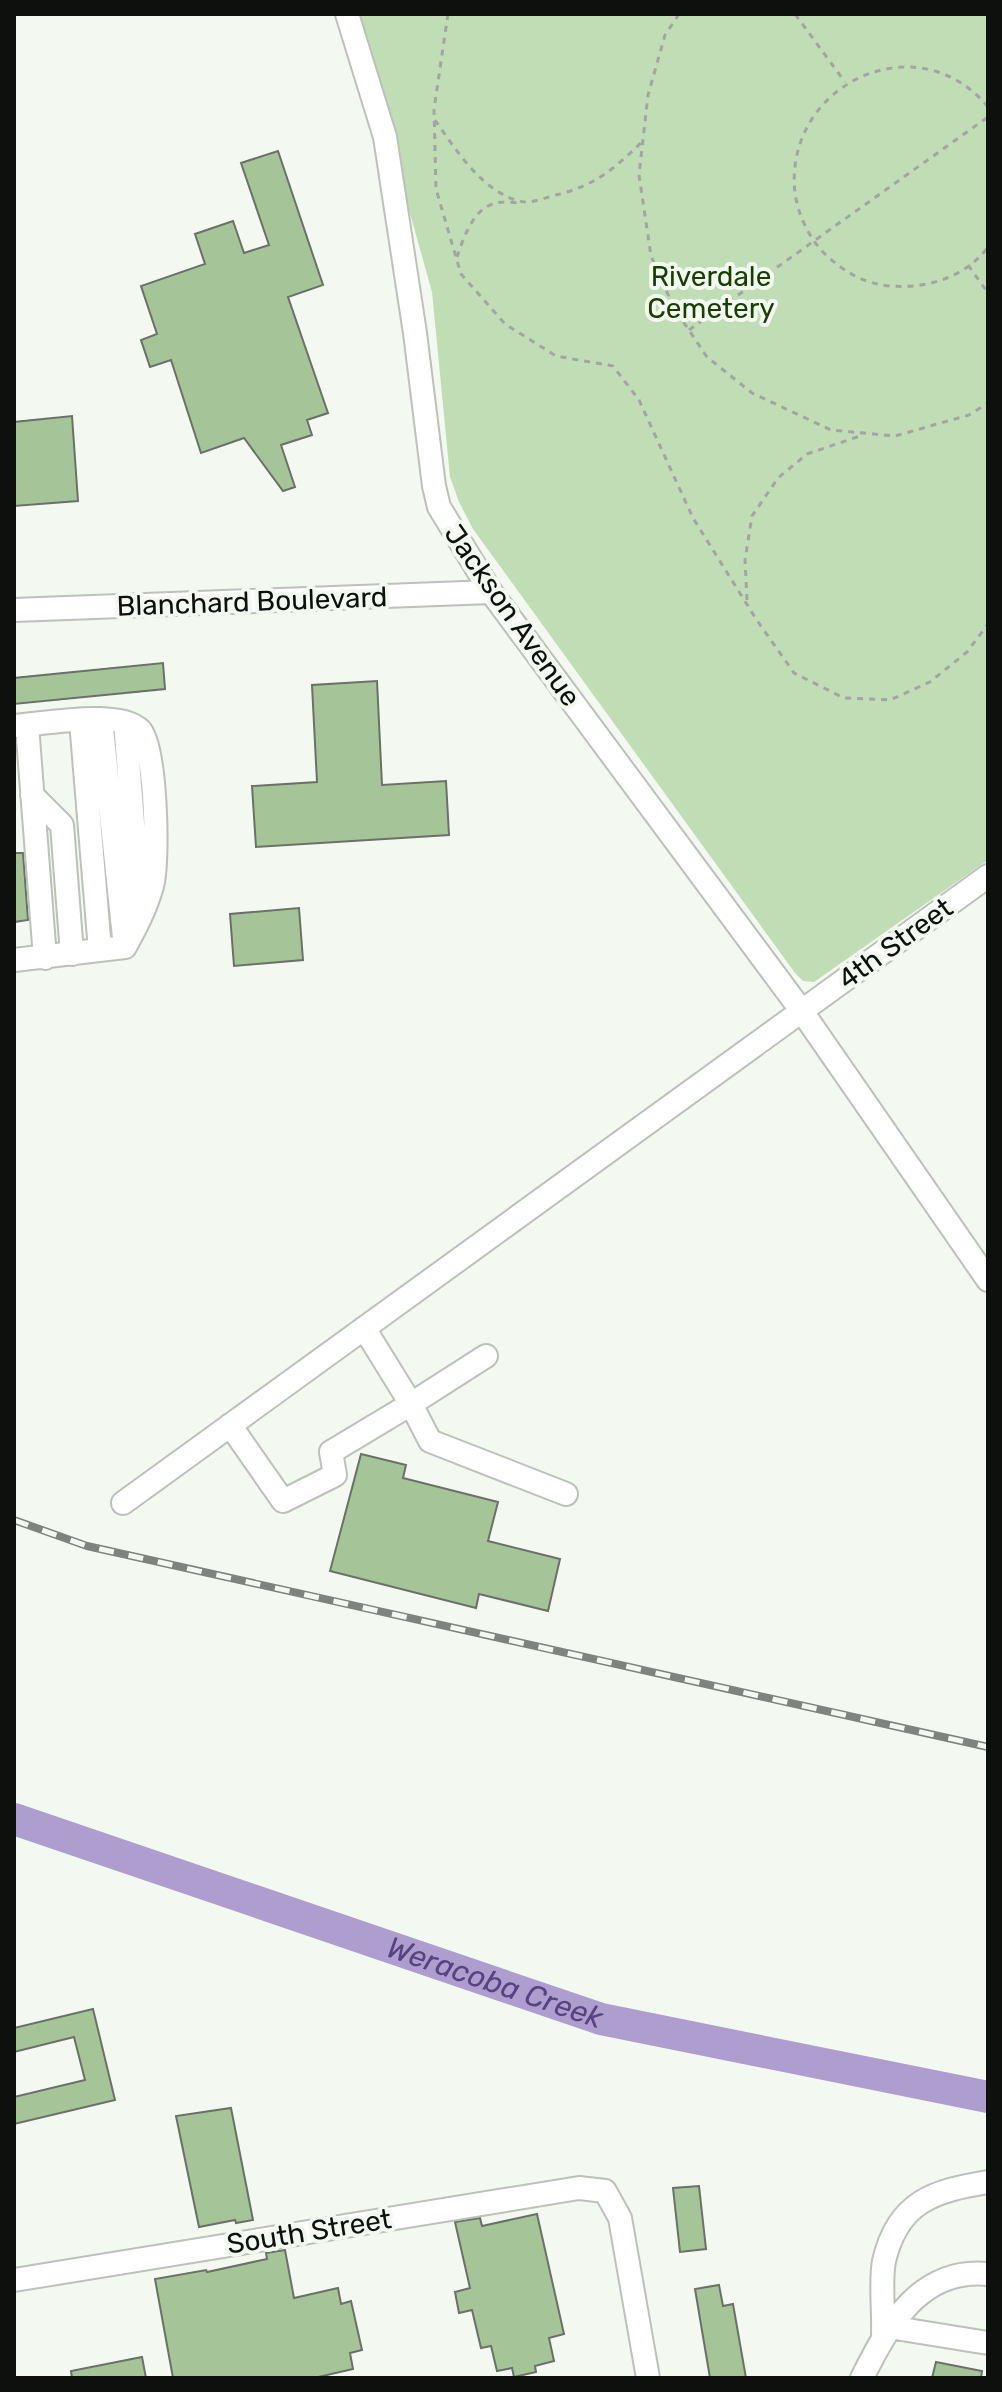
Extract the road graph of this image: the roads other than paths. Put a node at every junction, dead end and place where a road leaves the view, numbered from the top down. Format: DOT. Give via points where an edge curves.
graph roads {
  1 [pos="347,14"];
  2 [pos="491,592"];
  3 [pos="14,610"];
  4 [pos="91,720"];
  5 [pos="20,726"];
  6 [pos="32,795"];
  7 [pos="988,876"];
  8 [pos="125,947"];
  9 [pos="100,950"];
  10 [pos="72,954"];
  11 [pos="45,958"];
  12 [pos="14,960"];
  13 [pos="801,1010"];
  14 [pos="988,1280"];
  15 [pos="364,1328"];
  16 [pos="486,1356"];
  17 [pos="411,1404"];
  18 [pos="230,1425"];
  19 [pos="566,1494"];
  20 [pos="123,1503"];
  21 [pos="988,2182"];
  22 [pos="988,2274"];
  23 [pos="14,2280"];
  24 [pos="886,2331"];
  25 [pos="988,2343"];
  26 [pos="648,2378"];
  27 [pos="862,2378"];
  1 -- 2 [label="street, Jackson Avenue" via="385,137 439,507"];
  2 -- 3 [label="street, Blanchard Boulevard"];
  2 -- 13 [label="street, Jackson Avenue"];
  4 -- 5 [label="street"];
  4 -- 8 [label="street"];
  4 -- 8 [label="street" via="125,722 140,730 150,751 157,847 153,883"];
  4 -- 9 [label="street"];
  5 -- 6 [label="street"];
  6 -- 10 [label="street" via="62,825"];
  6 -- 11 [label="street"];
  7 -- 13 [label="street, 4th Street"];
  8 -- 9 [label="street"];
  9 -- 10 [label="street"];
  10 -- 11 [label="street"];
  11 -- 12 [label="street"];
  13 -- 14 [label="street, Jackson Avenue"];
  13 -- 15 [label="street, 4th Street"];
  15 -- 17 [label="street"];
  15 -- 18 [label="street, 4th Street"];
  16 -- 17 [label="street"];
  17 -- 18 [label="street" via="331,1452 335,1475 283,1501"];
  17 -- 19 [label="street" via="430,1441"];
  18 -- 20 [label="street, 4th Street"];
  21 -- 24 [label="street" via="948,2188 915,2204 897,2227 884,2262"];
  22 -- 24 [label="street" via="958,2273 938,2284 905,2305"];
  23 -- 26 [label="street, South Street" via="579,2188 605,2191 620,2218"];
  24 -- 25 [label="street"];
  24 -- 27 [label="street"];
}
